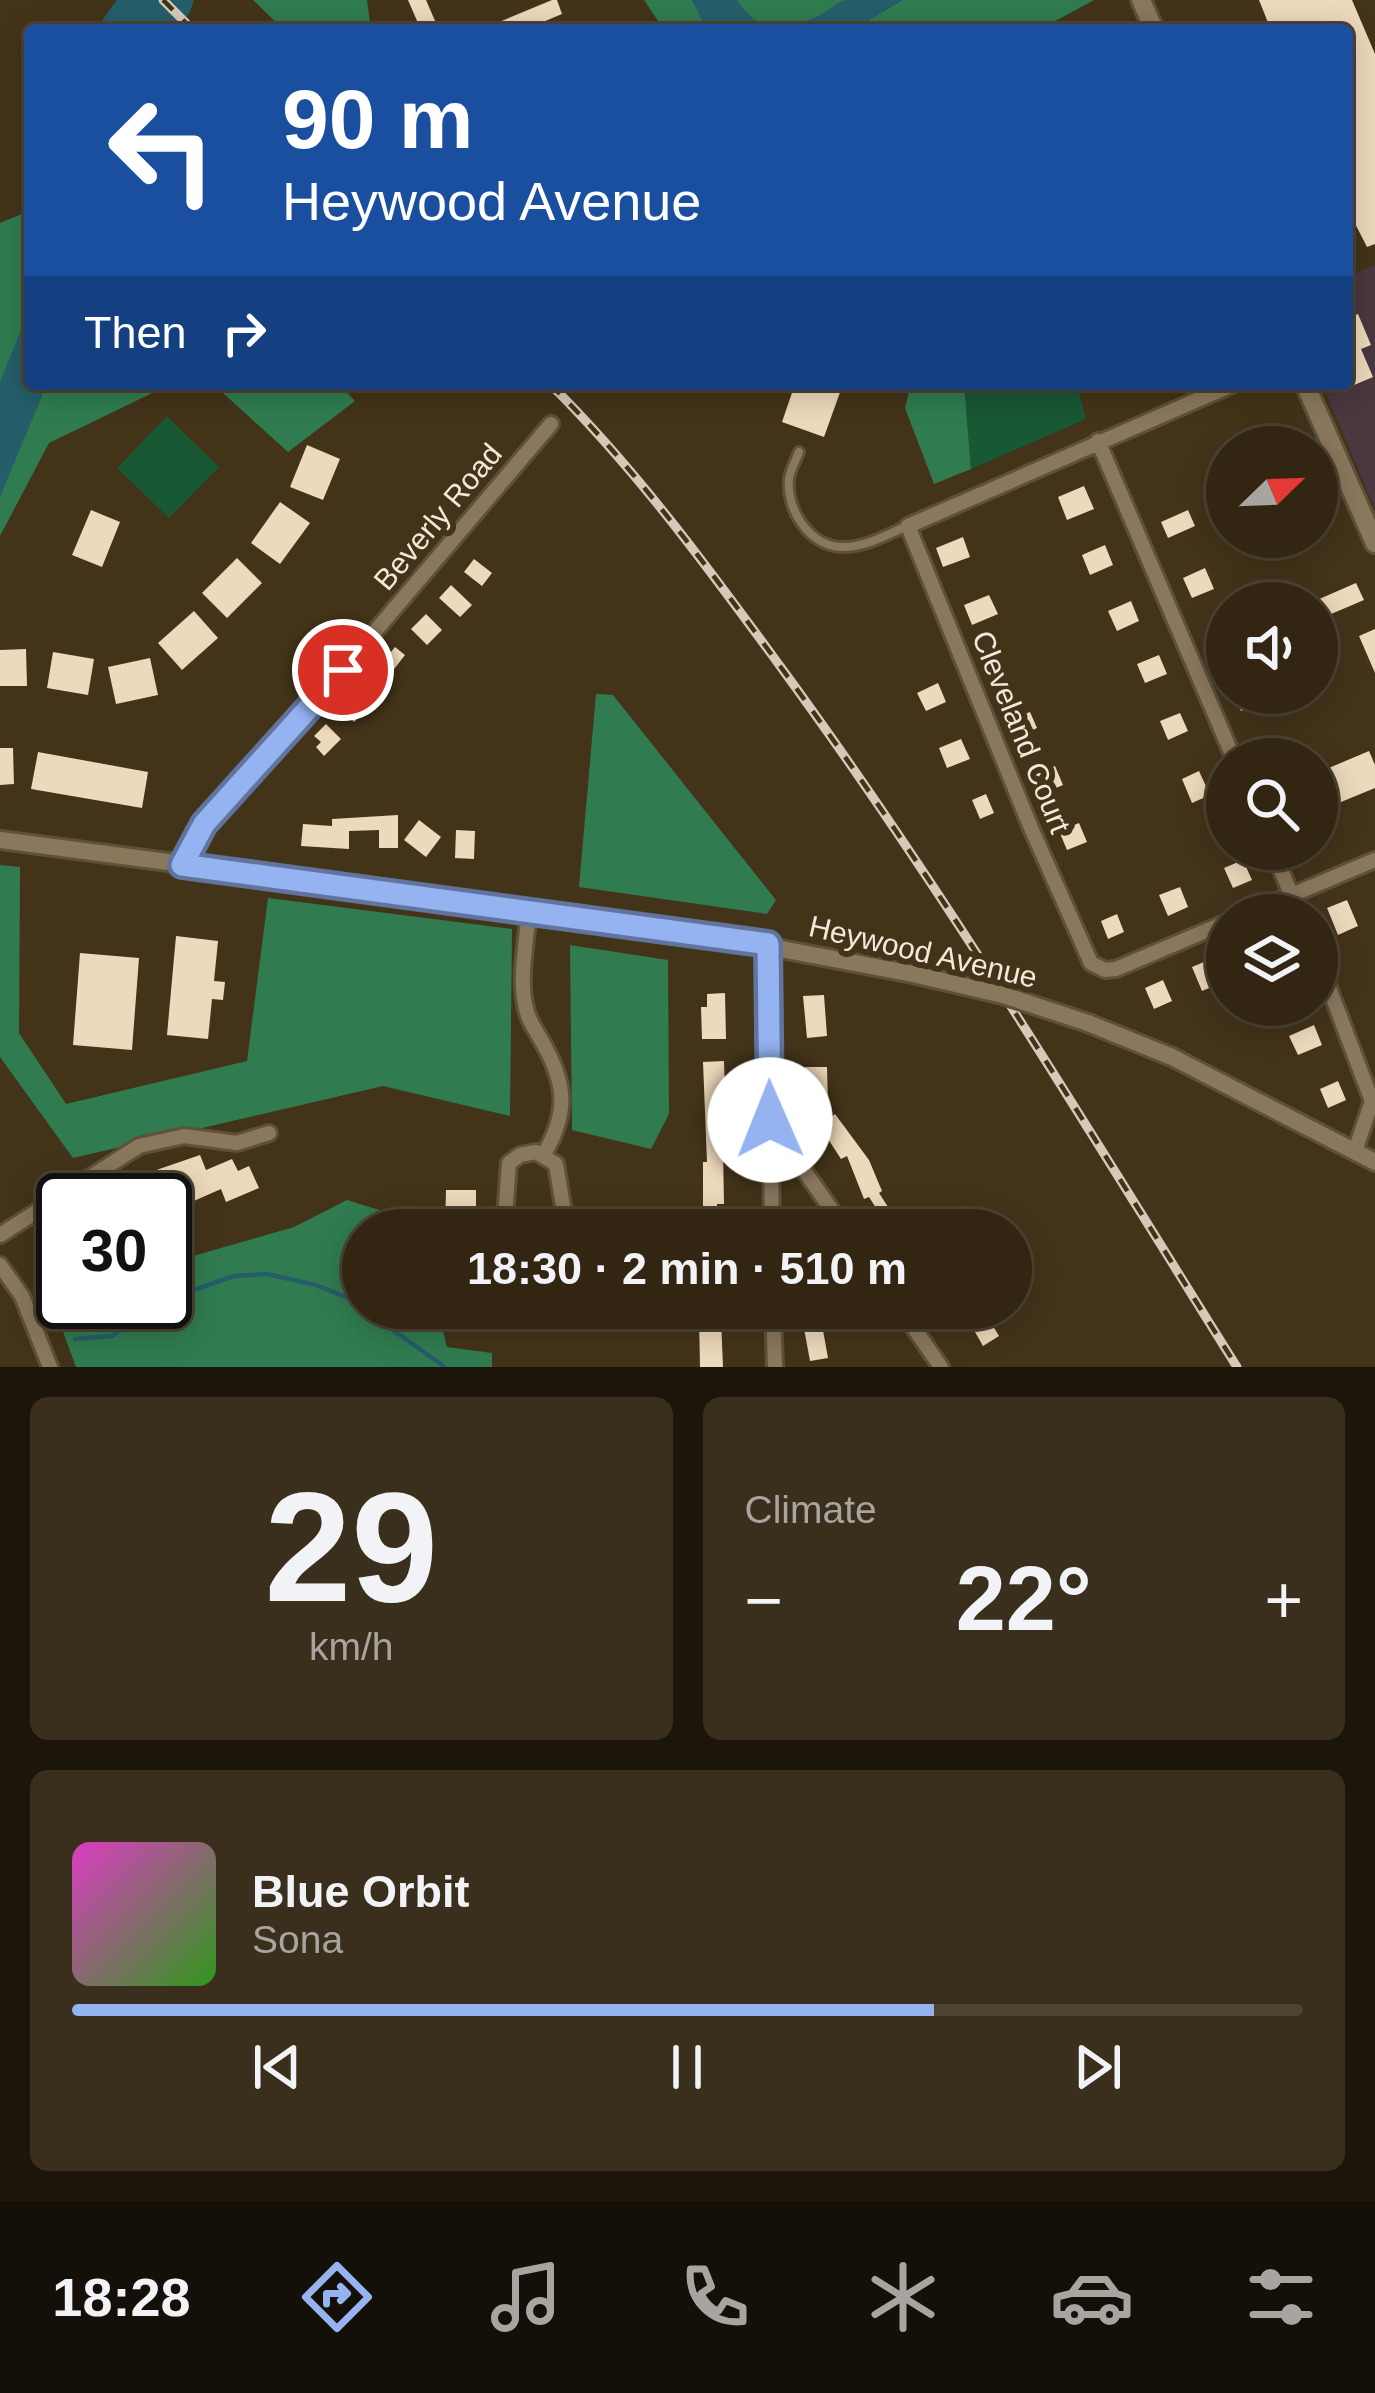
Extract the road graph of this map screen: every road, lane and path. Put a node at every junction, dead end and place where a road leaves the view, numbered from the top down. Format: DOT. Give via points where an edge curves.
graph roads {
  1 [pos="1220,390"];
  2 [pos="1308,390"];
  3 [pos="551,424"];
  4 [pos="1098,441"];
  5 [pos="799,452"];
  6 [pos="908,526"];
  7 [pos="1375,543"];
  8 [pos="1225,738"];
  9 [pos="0,840"];
  10 [pos="1375,860"];
  11 [pos="182,865"];
  12 [pos="1294,894"];
  13 [pos="529,909"];
  14 [pos="1206,931"];
  15 [pos="768,944"];
  16 [pos="1338,1011"];
  17 [pos="770,1120"];
  18 [pos="269,1133"];
  19 [pos="1355,1151"];
  20 [pos="544,1154"];
  21 [pos="1375,1162"];
  22 [pos="506,1209"];
  23 [pos="564,1209"];
  24 [pos="772,1209"];
  25 [pos="831,1209"];
  26 [pos="0,1235"];
  27 [pos="0,1265"];
  28 [pos="774,1329"];
  29 [pos="915,1329"];
  30 [pos="50,1367"];
  31 [pos="775,1367"];
  32 [pos="941,1367"];
  1 -- 4 [label="street"];
  2 -- 7 [label="main road"];
  3 -- 11 [label="street, Beverly Road" via="204,824"];
  4 -- 6 [label="street"];
  4 -- 8 [label="street"];
  5 -- 6 [label="lane" via="789,479 793,510 808,533 836,548"];
  6 -- 14 [label="street, Cleveland Court" via="1088,958 1111,970"];
  9 -- 11 [label="street, Heywood Avenue"];
  10 -- 12 [label="street"];
  11 -- 13 [label="street, Heywood Avenue"];
  13 -- 15 [label="street, Heywood Avenue"];
  13 -- 20 [label="street" via="523,996 563,1104"];
  15 -- 17 [label="street"];
  15 -- 19 [label="street, Heywood Avenue, bridge" via="1004,995 1088,1023"];
  16 -- 19 [label="street" via="1372,1101"];
  17 -- 24 [label="street"];
  17 -- 25 [label="street"];
  18 -- 26 [label="street" via="237,1143 184,1136 140,1147"];
  19 -- 21 [label="street, Heywood Avenue"];
  20 -- 22 [label="street" via="509,1163"];
  20 -- 23 [label="street" via="559,1170"];
  27 -- 30 [label="street" via="22,1296"];
  28 -- 31 [label="street"];
  29 -- 32 [label="street"];
}
